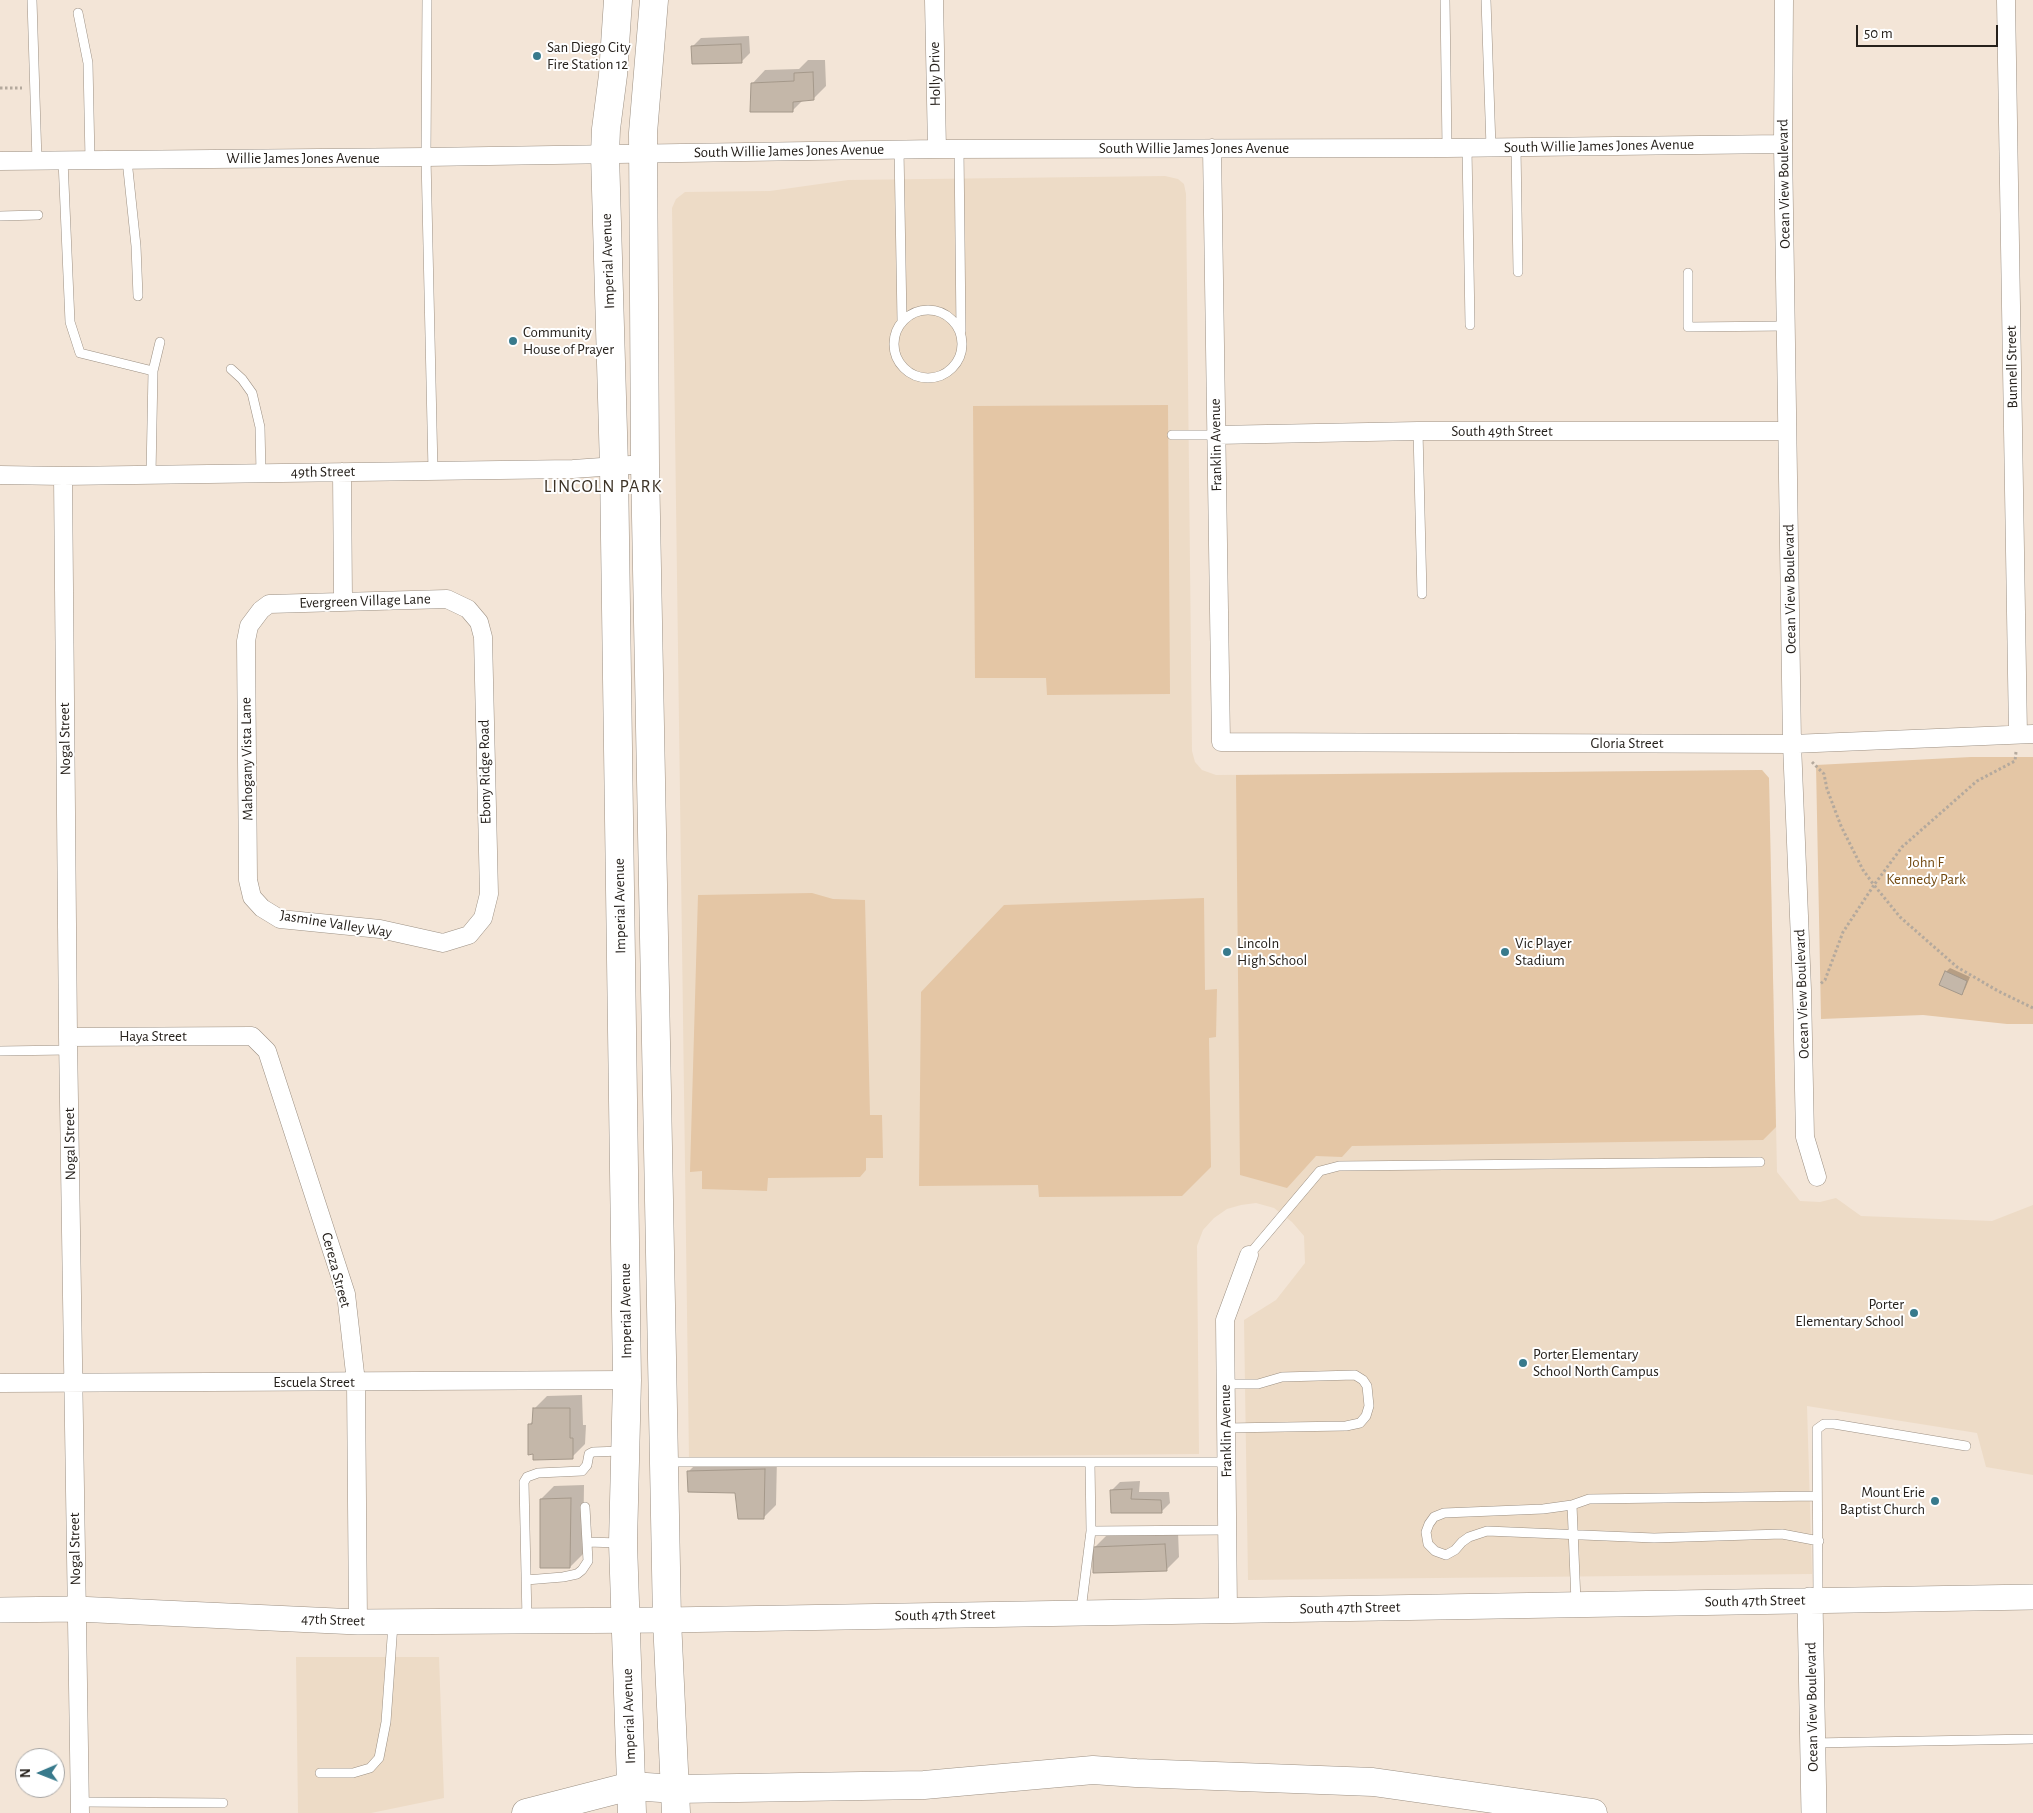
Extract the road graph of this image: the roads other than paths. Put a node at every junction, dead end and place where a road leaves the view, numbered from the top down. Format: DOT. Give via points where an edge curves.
graph roads {
  1 [pos="32,0"];
  2 [pos="427,0"];
  3 [pos="618,0"];
  4 [pos="654,0"];
  5 [pos="934,0"];
  6 [pos="1445,0"];
  7 [pos="1486,0"];
  8 [pos="1784,0"];
  9 [pos="2006,0"];
  10 [pos="78,13"];
  11 [pos="1783,144"];
  12 [pos="1491,147"];
  13 [pos="1516,147"];
  14 [pos="936,148"];
  15 [pos="959,148"];
  16 [pos="1212,148"];
  17 [pos="1447,148"];
  18 [pos="1467,148"];
  19 [pos="899,149"];
  20 [pos="605,154"];
  21 [pos="643,154"];
  22 [pos="426,158"];
  23 [pos="63,160"];
  24 [pos="90,160"];
  25 [pos="127,160"];
  26 [pos="0,161"];
  27 [pos="37,161"];
  28 [pos="38,215"];
  29 [pos="0,216"];
  30 [pos="1518,272"];
  31 [pos="1688,272"];
  32 [pos="138,296"];
  33 [pos="902,322"];
  34 [pos="1470,325"];
  35 [pos="1787,326"];
  36 [pos="960,332"];
  37 [pos="160,342"];
  38 [pos="231,369"];
  39 [pos="153,371"];
  40 [pos="1418,431"];
  41 [pos="1788,431"];
  42 [pos="1172,435"];
  43 [pos="1216,435"];
  44 [pos="645,464"];
  45 [pos="614,466"];
  46 [pos="433,471"];
  47 [pos="342,472"];
  48 [pos="262,473"];
  49 [pos="151,474"];
  50 [pos="0,475"];
  51 [pos="63,476"];
  52 [pos="1422,594"];
  53 [pos="343,601"];
  54 [pos="468,608"];
  55 [pos="261,610"];
  56 [pos="2025,734"];
  57 [pos="1221,742"];
  58 [pos="1792,744"];
  59 [pos="262,908"];
  60 [pos="469,935"];
  61 [pos="238,1036"];
  62 [pos="68,1043"];
  63 [pos="0,1051"];
  64 [pos="1760,1162"];
  65 [pos="1817,1177"];
  66 [pos="1248,1255"];
  67 [pos="627,1380"];
  68 [pos="356,1382"];
  69 [pos="0,1383"];
  70 [pos="73,1383"];
  71 [pos="1225,1384"];
  72 [pos="1226,1428"];
  73 [pos="1966,1446"];
  74 [pos="627,1451"];
  75 [pos="664,1462"];
  76 [pos="1090,1462"];
  77 [pos="1226,1462"];
  78 [pos="1817,1496"];
  79 [pos="1572,1505"];
  80 [pos="584,1507"];
  81 [pos="1227,1530"];
  82 [pos="1091,1531"];
  83 [pos="1573,1534"];
  84 [pos="1819,1541"];
  85 [pos="587,1542"];
  86 [pos="623,1543"];
  87 [pos="526,1580"];
  88 [pos="2033,1597"];
  89 [pos="1814,1600"];
  90 [pos="1576,1604"];
  91 [pos="76,1609"];
  92 [pos="0,1610"];
  93 [pos="1228,1611"];
  94 [pos="1081,1613"];
  95 [pos="625,1619"];
  96 [pos="527,1620"];
  97 [pos="667,1620"];
  98 [pos="358,1622"];
  99 [pos="394,1622"];
  100 [pos="2033,1739"];
  101 [pos="1813,1743"];
  102 [pos="320,1773"];
  103 [pos="631,1786"];
  104 [pos="676,1801"];
  105 [pos="223,1803"];
  106 [pos="80,1807"];
  107 [pos="526,1813"];
  108 [pos="632,1813"];
  109 [pos="1593,1813"];
  110 [pos="1814,1813"];
  1 -- 27 [label="lane"];
  2 -- 22 [label="lane"];
  3 -- 20 [label="main road, Imperial Avenue"];
  4 -- 21 [label="main road"];
  5 -- 14 [label="street, Holly Drive"];
  6 -- 17 [label="lane"];
  7 -- 12 [label="lane"];
  8 -- 11 [label="street, Ocean View Boulevard"];
  9 -- 56 [label="street, Bunnell Street"];
  10 -- 24 [label="lane" via="88,63"];
  11 -- 13 [label="street, South Willie James Jones Avenue"];
  11 -- 35 [label="street, Ocean View Boulevard"];
  12 -- 13 [label="street, South Willie James Jones Avenue"];
  12 -- 18 [label="street, South Willie James Jones Avenue"];
  13 -- 30 [label="lane"];
  14 -- 15 [label="street, South Willie James Jones Avenue"];
  14 -- 19 [label="street, South Willie James Jones Avenue"];
  15 -- 16 [label="street, South Willie James Jones Avenue"];
  15 -- 36 [label="lane"];
  16 -- 17 [label="street, South Willie James Jones Avenue"];
  16 -- 43 [label="street, Franklin Avenue"];
  17 -- 18 [label="street, South Willie James Jones Avenue"];
  18 -- 34 [label="lane"];
  19 -- 21 [label="street, South Willie James Jones Avenue"];
  19 -- 33 [label="lane"];
  20 -- 21 [label="street, South Willie James Jones Avenue"];
  20 -- 22 [label="street, Willie James Jones Avenue"];
  20 -- 45 [label="main road, Imperial Avenue"];
  21 -- 44 [label="main road"];
  22 -- 25 [label="street, Willie James Jones Avenue"];
  22 -- 46 [label="lane"];
  23 -- 24 [label="street, Willie James Jones Avenue"];
  23 -- 27 [label="street, Willie James Jones Avenue"];
  23 -- 39 [label="lane" via="70,322 80,353"];
  24 -- 25 [label="street, Willie James Jones Avenue"];
  25 -- 32 [label="lane"];
  26 -- 27 [label="street, Willie James Jones Avenue"];
  28 -- 29 [label="lane"];
  31 -- 35 [label="lane" via="1688,327"];
  33 -- 36 [label="lane" via="911,314 934,310 945,314"];
  33 -- 36 [label="lane" via="896,332 895,353 907,371 927,378 947,373 955,365 963,343"];
  35 -- 41 [label="street, Ocean View Boulevard"];
  37 -- 39 [label="lane"];
  38 -- 48 [label="lane" via="252,392 260,427"];
  39 -- 49 [label="lane"];
  40 -- 41 [label="street, South 49th Street"];
  40 -- 43 [label="street, South 49th Street"];
  40 -- 52 [label="lane"];
  41 -- 58 [label="street, Ocean View Boulevard"];
  42 -- 43 [label="lane"];
  43 -- 57 [label="street, Franklin Avenue"];
  44 -- 45 [label="street, 49th Street"];
  44 -- 75 [label="main road"];
  45 -- 46 [label="street, 49th Street"];
  45 -- 67 [label="main road, Imperial Avenue"];
  46 -- 47 [label="street, 49th Street"];
  47 -- 48 [label="street, 49th Street"];
  47 -- 53 [label="street"];
  48 -- 49 [label="street, 49th Street"];
  49 -- 51 [label="street, 49th Street"];
  50 -- 51 [label="street, 49th Street"];
  51 -- 62 [label="street, Nogal Street"];
  53 -- 54 [label="street, Evergreen Village Lane" via="447,599"];
  53 -- 55 [label="street, Evergreen Village Lane" via="269,604"];
  54 -- 60 [label="street, Ebony Ridge Road" via="479,622 483,637 489,894 483,918"];
  55 -- 59 [label="street, Mahogany Vista Lane" via="249,626 246,641 248,880 252,897"];
  56 -- 58 [label="street, Gloria Street"];
  57 -- 58 [label="street, Gloria Street"];
  58 -- 65 [label="street, Ocean View Boulevard" via="1805,1137"];
  59 -- 60 [label="street, Jasmine Valley Way" via="280,918 380,928 444,943"];
  61 -- 62 [label="street, Haya Street"];
  61 -- 68 [label="street, Cereza Street" via="252,1036 267,1050 346,1294"];
  62 -- 63 [label="lane"];
  62 -- 70 [label="street, Nogal Street"];
  64 -- 66 [label="lane" via="1339,1166 1320,1170"];
  66 -- 71 [label="street, Franklin Avenue" via="1225,1320"];
  67 -- 68 [label="street, Escuela Street"];
  67 -- 74 [label="main road, Imperial Avenue"];
  68 -- 70 [label="street, Escuela Street"];
  68 -- 98 [label="street, Cereza Street"];
  69 -- 70 [label="street, Escuela Street"];
  70 -- 91 [label="street, Nogal Street"];
  71 -- 72 [label="street, Franklin Avenue"];
  71 -- 72 [label="lane" via="1258,1384 1282,1377 1355,1375 1367,1386 1368,1406 1360,1423 1346,1426"];
  72 -- 77 [label="street, Franklin Avenue"];
  73 -- 78 [label="lane" via="1824,1424 1817,1429"];
  74 -- 86 [label="main road, Imperial Avenue"];
  74 -- 87 [label="lane" via="593,1452 582,1471 538,1473 527,1477 524,1482"];
  75 -- 76 [label="lane"];
  75 -- 97 [label="main road"];
  76 -- 77 [label="lane"];
  76 -- 82 [label="lane"];
  77 -- 81 [label="street, Franklin Avenue"];
  78 -- 79 [label="lane" via="1589,1500"];
  78 -- 84 [label="lane"];
  79 -- 83 [label="lane"];
  79 -- 83 [label="lane" via="1444,1513 1434,1517 1426,1532 1428,1544 1435,1551 1446,1554 1469,1537 1487,1531"];
  80 -- 85 [label="lane"];
  81 -- 82 [label="lane"];
  81 -- 93 [label="street, Franklin Avenue"];
  82 -- 94 [label="lane"];
  83 -- 84 [label="lane" via="1654,1538 1782,1534"];
  83 -- 90 [label="lane"];
  84 -- 89 [label="lane"];
  85 -- 86 [label="lane"];
  85 -- 87 [label="lane" via="588,1561 576,1574"];
  86 -- 95 [label="main road, Imperial Avenue"];
  87 -- 96 [label="lane"];
  88 -- 89 [label="main road, South 47th Street"];
  89 -- 90 [label="main road, South 47th Street"];
  89 -- 101 [label="main road, Ocean View Boulevard"];
  90 -- 93 [label="main road, South 47th Street"];
  91 -- 92 [label="main road, 47th Street"];
  91 -- 98 [label="main road, 47th Street"];
  91 -- 106 [label="street, Nogal Street"];
  93 -- 94 [label="main road, South 47th Street"];
  94 -- 97 [label="main road, South 47th Street"];
  95 -- 96 [label="main road, 47th Street"];
  95 -- 97 [label="main road, 47th Street"];
  95 -- 103 [label="main road, Imperial Avenue"];
  96 -- 99 [label="main road, 47th Street"];
  97 -- 104 [label="main road"];
  98 -- 99 [label="main road, 47th Street"];
  99 -- 102 [label="lane" via="386,1722 379,1758 370,1768 353,1773"];
  100 -- 101 [label="lane"];
  101 -- 110 [label="main road, Ocean View Boulevard"];
  103 -- 104 [label="main road"];
  103 -- 107 [label="main road"];
  103 -- 108 [label="main road, Imperial Avenue"];
  104 -- 109 [label="main road" via="1092,1770 1373,1782"];
  105 -- 106 [label="lane"];
}
